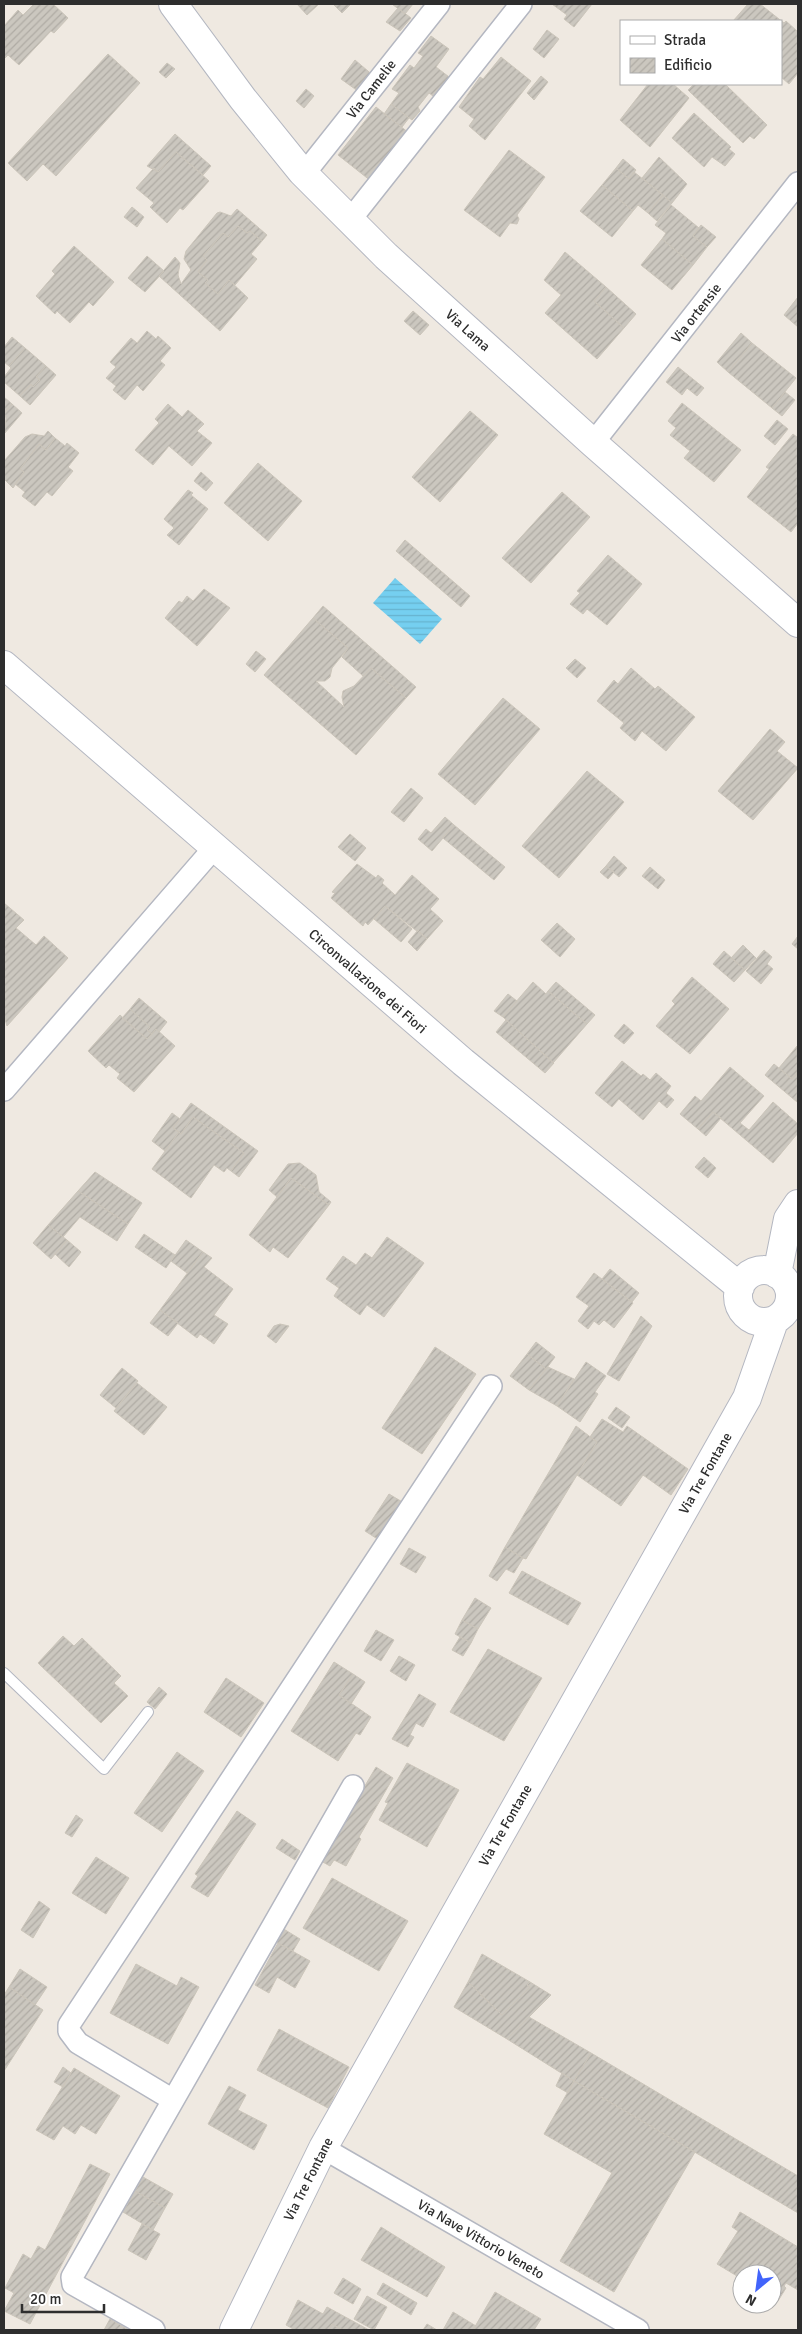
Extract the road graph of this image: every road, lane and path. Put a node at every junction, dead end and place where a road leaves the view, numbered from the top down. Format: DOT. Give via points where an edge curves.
graph roads {
  1 [pos="439,4"];
  2 [pos="521,4"];
  3 [pos="178,6"];
  4 [pos="304,174"];
  5 [pos="798,184"];
  6 [pos="350,220"];
  7 [pos="593,443"];
  8 [pos="798,623"];
  9 [pos="4,665"];
  10 [pos="214,848"];
  11 [pos="4,1090"];
  12 [pos="798,1204"];
  13 [pos="777,1274"];
  14 [pos="740,1287"];
  15 [pos="774,1321"];
  16 [pos="491,1386"];
  17 [pos="4,1673"];
  18 [pos="148,1712"];
  19 [pos="353,1786"];
  20 [pos="173,2100"];
  21 [pos="323,2148"];
  22 [pos="154,2330"];
  23 [pos="234,2330"];
  24 [pos="638,2330"];
  1 -- 4 [label="street, Via Camelie"];
  2 -- 6 [label="street"];
  3 -- 4 [label="street, Via Lama" via="243,99"];
  4 -- 6 [label="street, Via Lama"];
  5 -- 7 [label="street, Via ortensie"];
  6 -- 7 [label="street, Via Lama"];
  7 -- 8 [label="street, Via Lama"];
  9 -- 10 [label="street, Circonvallazione dei Fiori"];
  10 -- 11 [label="street"];
  10 -- 14 [label="street, Circonvallazione dei Fiori" via="463,1062"];
  12 -- 13 [label="street" via="788,1219"];
  13 -- 14 [label="street" via="758,1271"];
  13 -- 15 [label="street" via="787,1284 790,1302"];
  14 -- 15 [label="street" via="740,1306 745,1314 763,1323"];
  15 -- 21 [label="street, Via Tre Fontane" via="747,1398"];
  16 -- 20 [label="street" via="69,2025 78,2043"];
  17 -- 18 [label="lane" via="104,1769"];
  19 -- 20 [label="street"];
  20 -- 22 [label="street" via="72,2277 73,2284"];
  21 -- 23 [label="street, Via Tre Fontane"];
  21 -- 24 [label="street, Via Nave Vittorio Veneto"];
}
